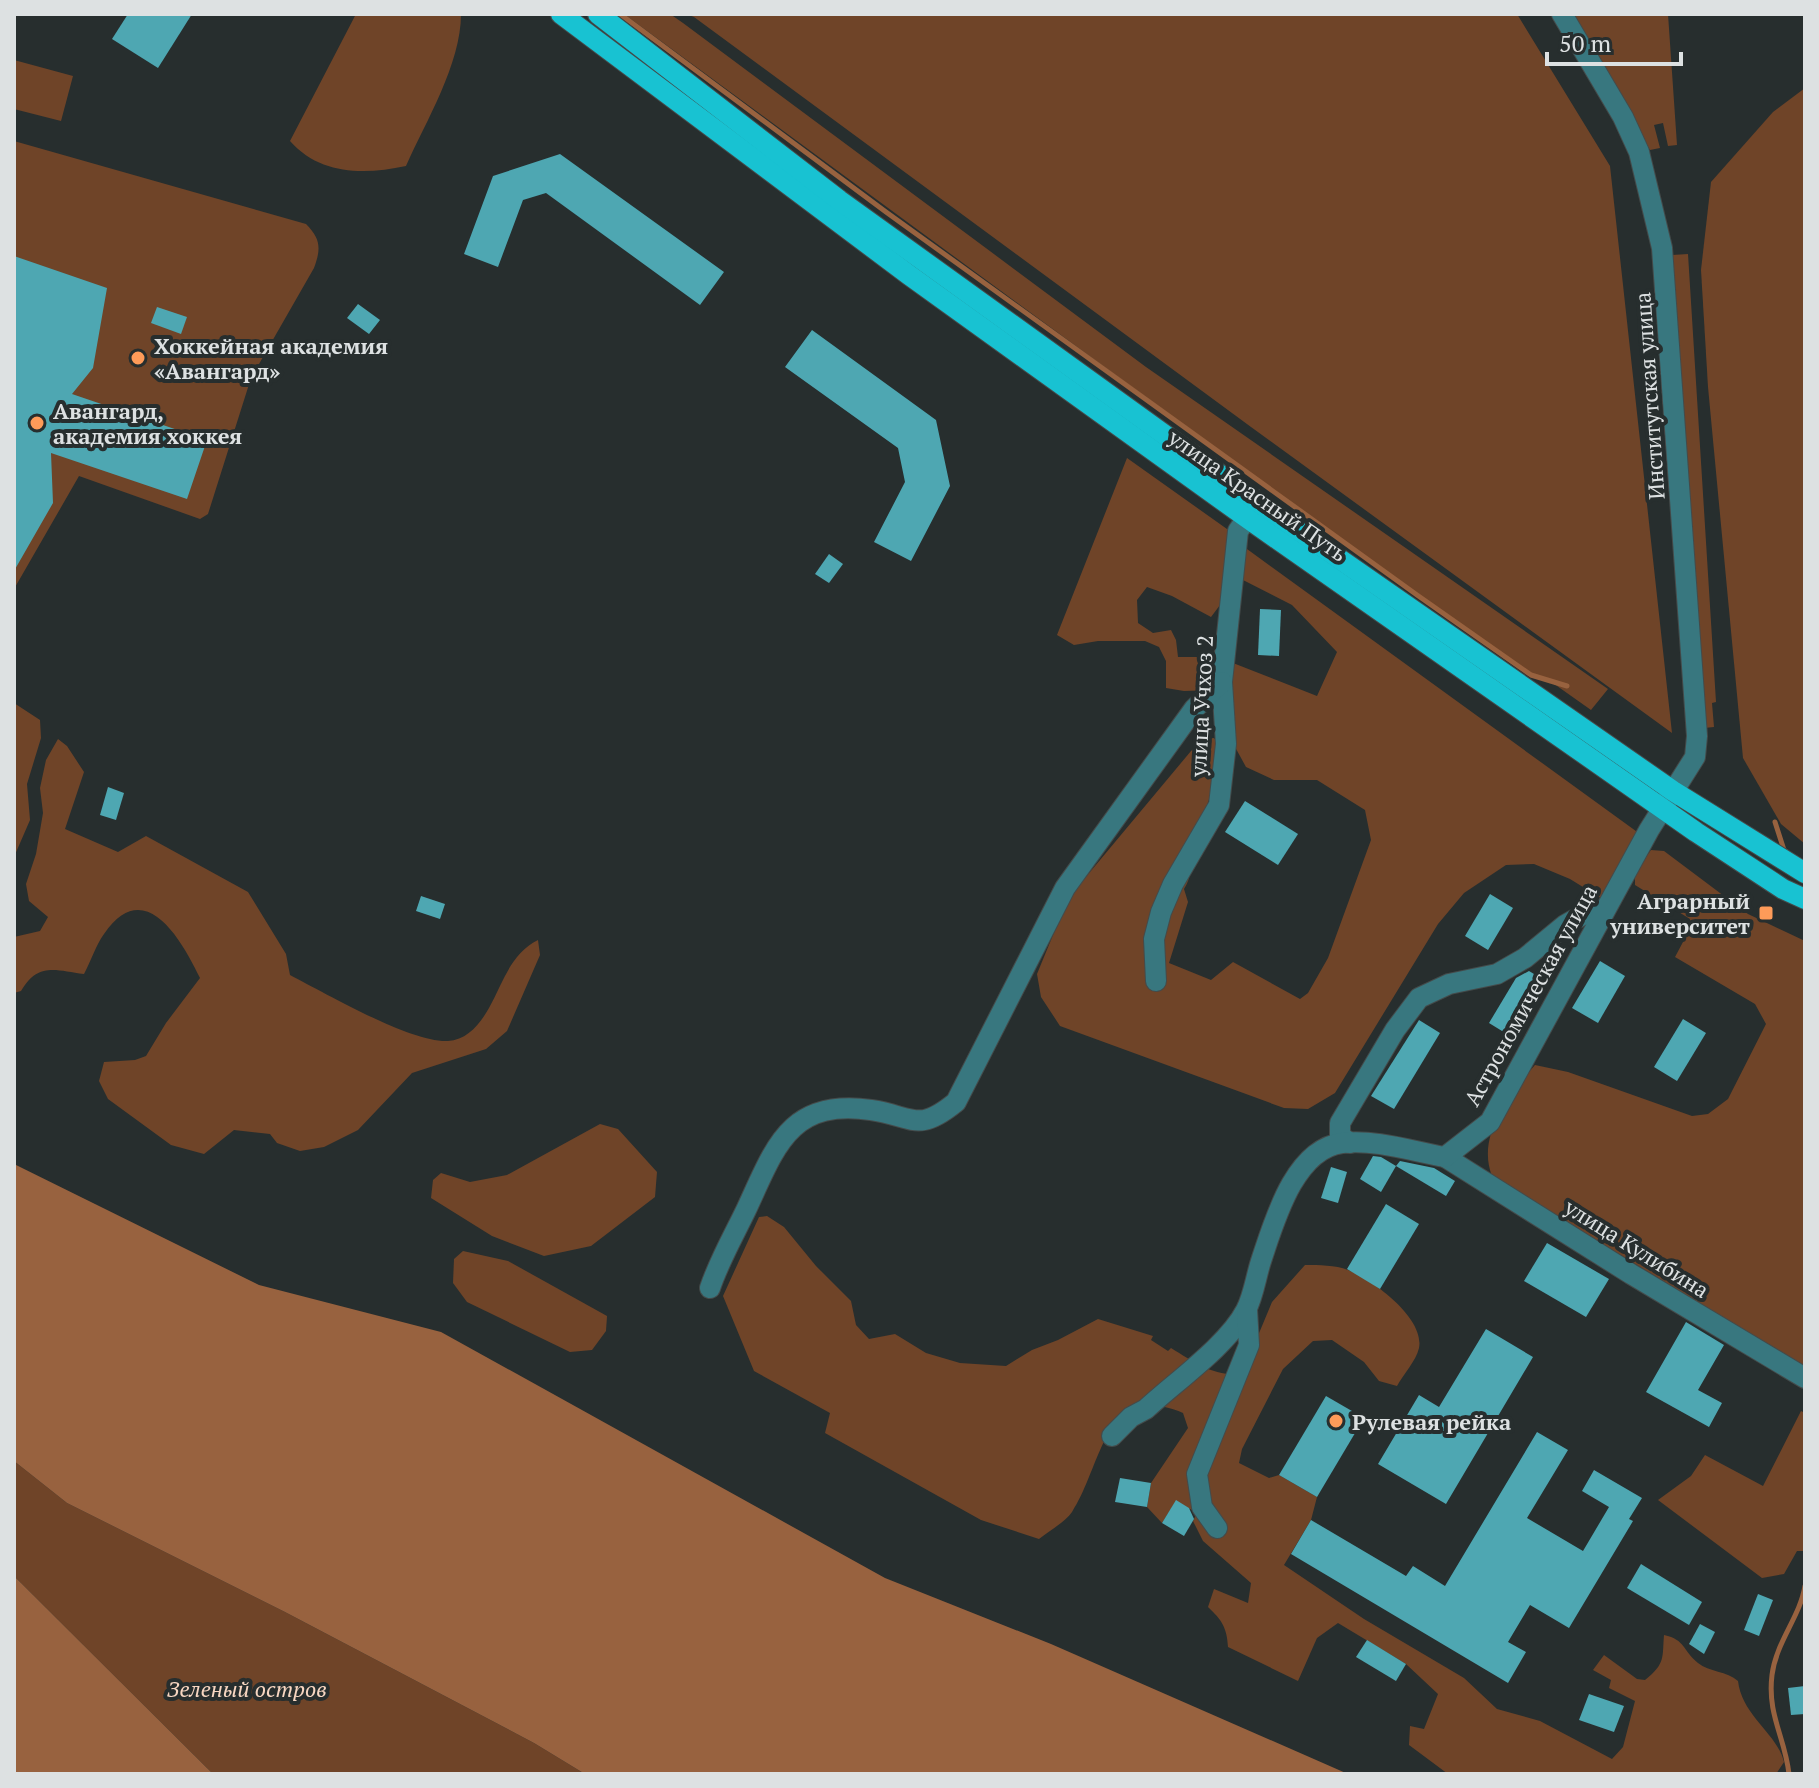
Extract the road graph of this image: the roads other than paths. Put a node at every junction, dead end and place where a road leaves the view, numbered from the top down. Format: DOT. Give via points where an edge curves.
graph roads {
  1 [pos="561,14"];
  2 [pos="598,14"];
  3 [pos="1562,14"];
  4 [pos="1247,518"];
  5 [pos="1222,682"];
  6 [pos="1668,800"];
  7 [pos="1805,873"];
  8 [pos="1805,899"];
  9 [pos="1602,915"];
  10 [pos="1156,981"];
  11 [pos="1350,1143"];
  12 [pos="1445,1157"];
  13 [pos="710,1288"];
  14 [pos="1247,1309"];
  15 [pos="1805,1378"];
  16 [pos="1112,1436"];
  17 [pos="1217,1528"];
  1 -- 4 [label="main road, улица Красный Путь" via="909,275"];
  2 -- 6 [label="main road, улица Красный Путь" via="839,200"];
  3 -- 6 [label="street, Институтская улица" via="1639,152 1662,248 1697,736 1695,757"];
  4 -- 5 [label="street, улица Учхоз 2" via="1238,531"];
  4 -- 6 [label="main road, улица Красный Путь"];
  5 -- 10 [label="street, улица Учхоз 2" via="1226,744 1219,805 1161,912 1154,939"];
  5 -- 13 [label="street" via="1194,709 1065,888 956,1102 923,1122 870,1110 840,1110 818,1112 787,1131"];
  6 -- 7 [label="main road, улица Красный Путь"];
  6 -- 8 [label="main road, улица Красный Путь" via="1783,889"];
  6 -- 9 [label="street, Астрономическая улица"];
  9 -- 11 [label="street" via="1586,913 1497,974 1433,989 1419,998 1340,1123 1340,1136"];
  9 -- 12 [label="street, Астрономическая улица" via="1490,1122"];
  11 -- 12 [label="street"];
  11 -- 14 [label="street" via="1315,1153 1303,1166 1279,1211"];
  12 -- 15 [label="street, улица Кулибина"];
  14 -- 16 [label="street" via="1232,1331"];
  14 -- 17 [label="street" via="1249,1345 1197,1474 1202,1507"];
}
